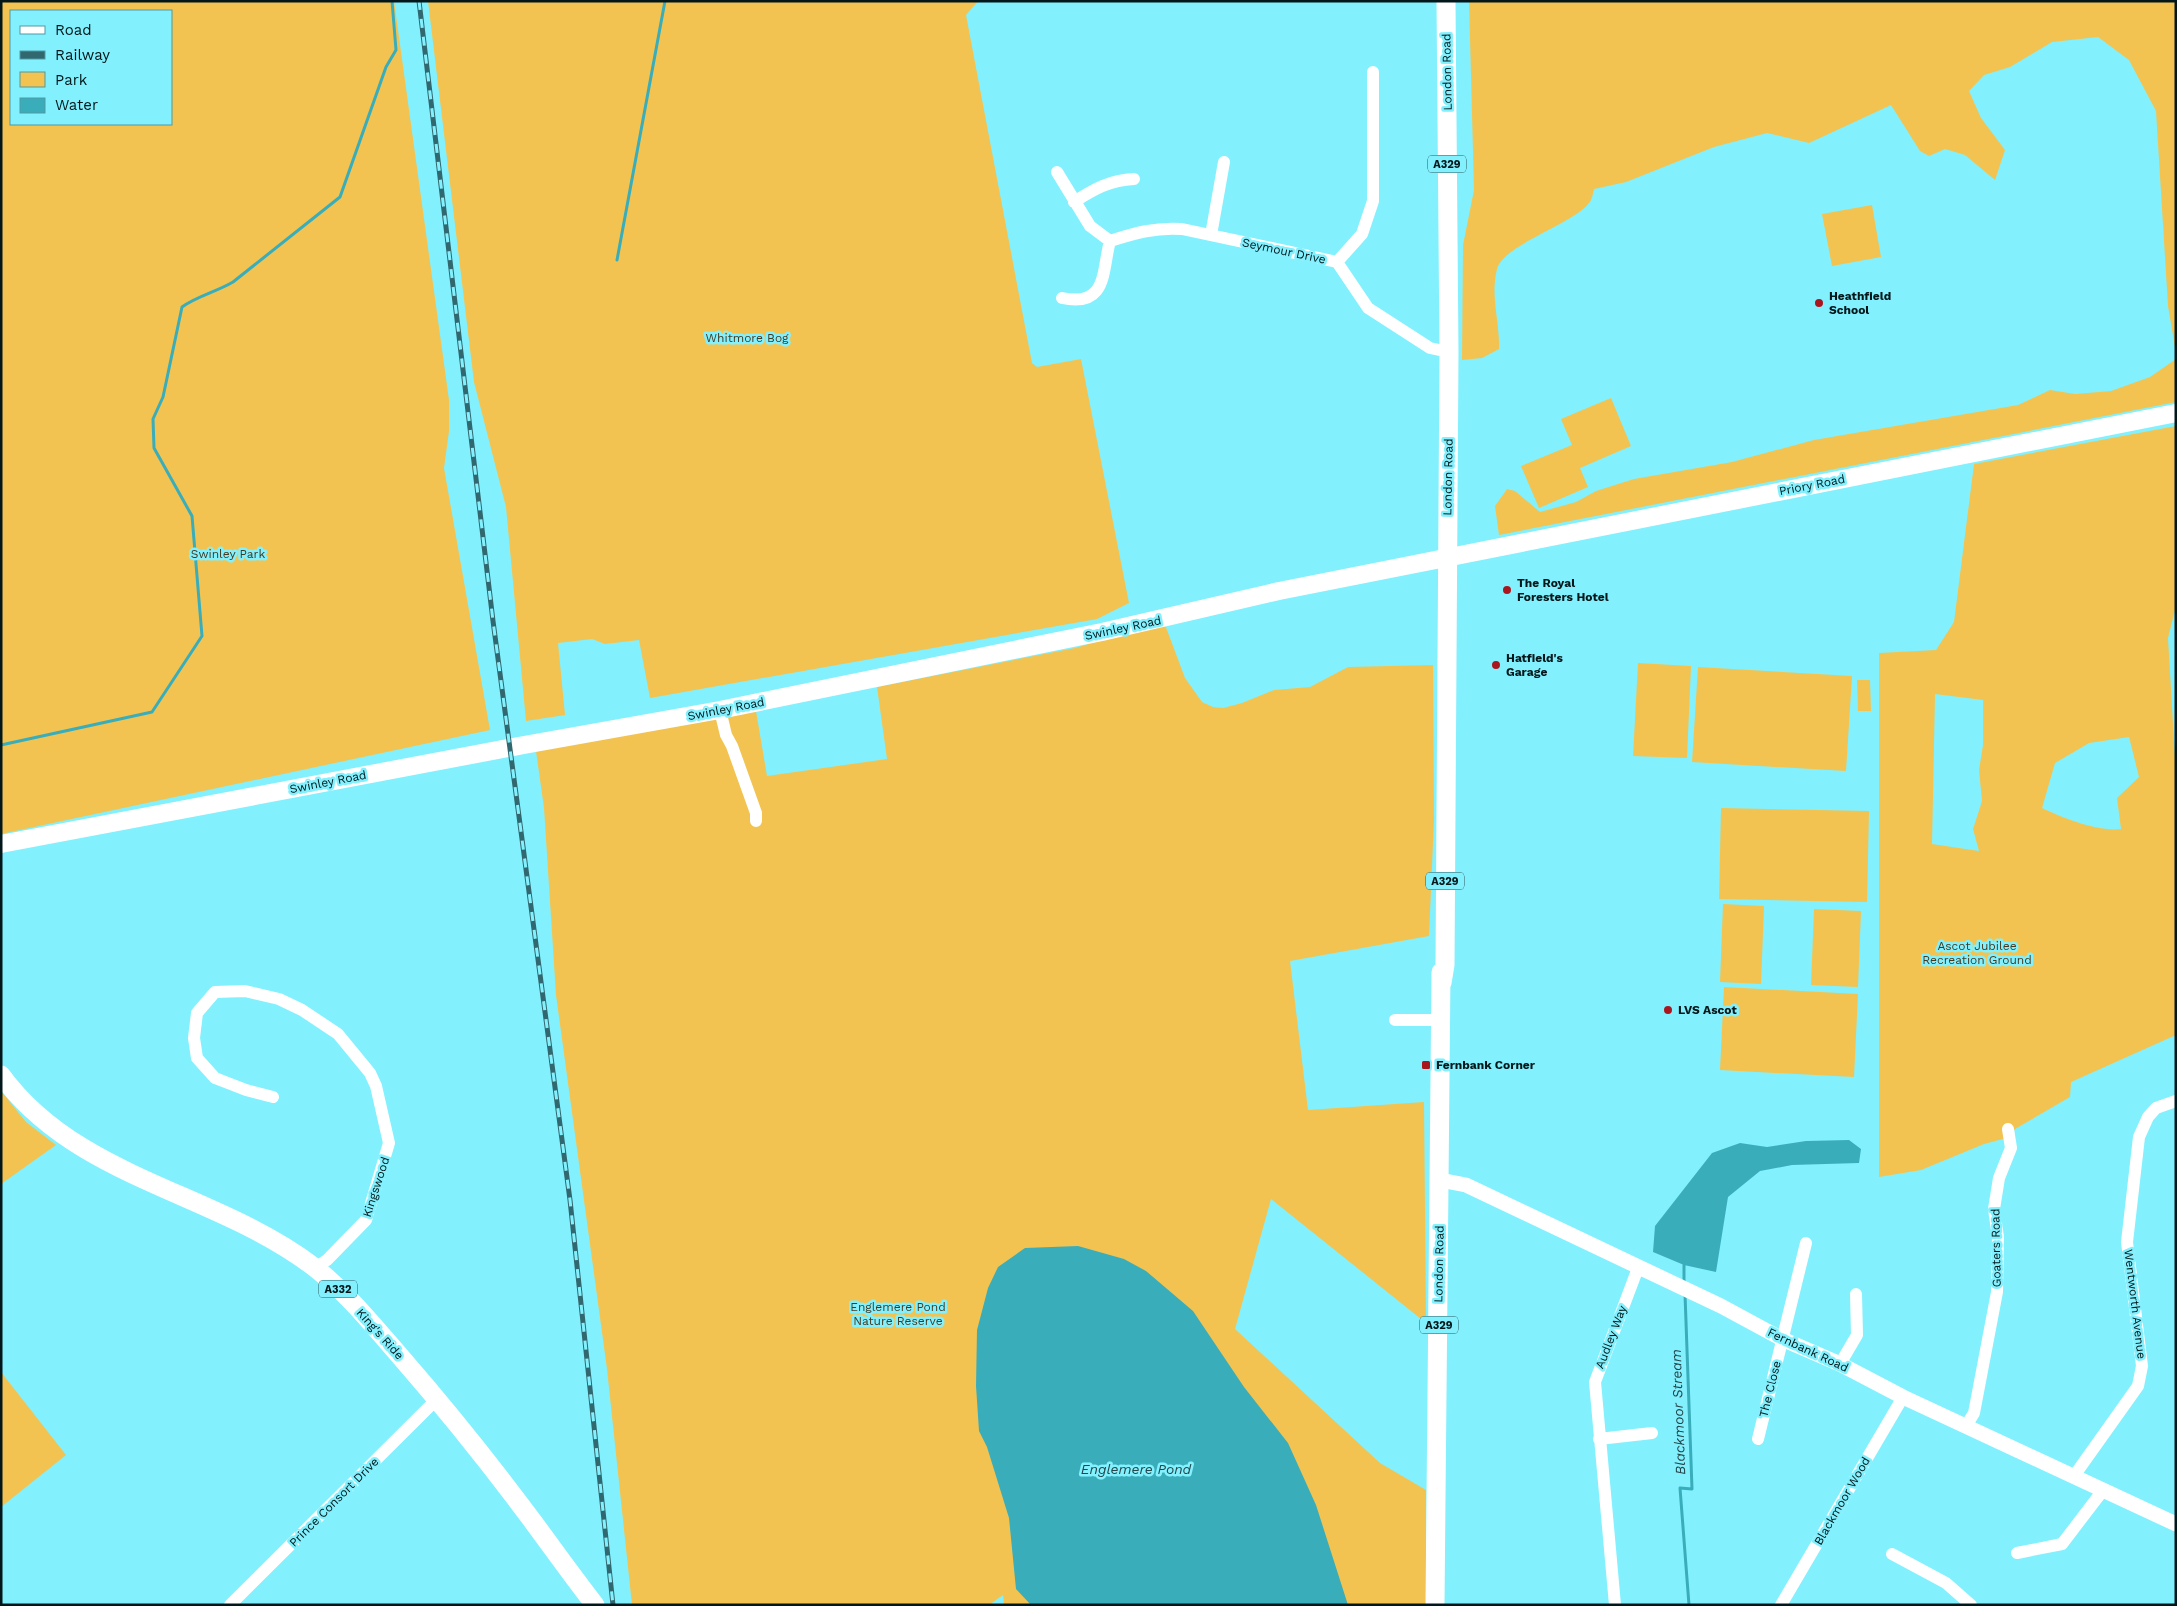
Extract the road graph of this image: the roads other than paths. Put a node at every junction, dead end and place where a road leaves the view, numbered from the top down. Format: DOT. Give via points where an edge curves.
graph roads {
  1 [pos="1446,1"];
  2 [pos="1373,72"];
  3 [pos="1224,162"];
  4 [pos="1057,172"];
  5 [pos="1134,179"];
  6 [pos="1074,202"];
  7 [pos="1211,235"];
  8 [pos="1110,241"];
  9 [pos="1337,262"];
  10 [pos="1062,298"];
  11 [pos="1449,352"];
  12 [pos="2176,413"];
  13 [pos="1448,558"];
  14 [pos="720,710"];
  15 [pos="756,821"];
  16 [pos="1,844"];
  17 [pos="1396,1020"];
  18 [pos="1441,1020"];
  19 [pos="1,1075"];
  20 [pos="273,1098"];
  21 [pos="2176,1101"];
  22 [pos="2008,1129"];
  23 [pos="1440,1180"];
  24 [pos="1806,1243"];
  25 [pos="315,1268"];
  26 [pos="1638,1268"];
  27 [pos="1856,1294"];
  28 [pos="1782,1339"];
  29 [pos="1840,1364"];
  30 [pos="1904,1397"];
  31 [pos="437,1399"];
  32 [pos="1966,1426"];
  33 [pos="1652,1433"];
  34 [pos="1599,1439"];
  35 [pos="1758,1439"];
  36 [pos="2074,1476"];
  37 [pos="2104,1489"];
  38 [pos="2176,1524"];
  39 [pos="2017,1553"];
  40 [pos="1892,1554"];
  41 [pos="593,1603"];
  42 [pos="230,1605"];
  43 [pos="1435,1605"];
  44 [pos="1615,1605"];
  45 [pos="1781,1605"];
  46 [pos="1971,1605"];
  1 -- 11 [label="main road, London Road / A329"];
  2 -- 9 [label="street" via="1373,201 1362,234"];
  3 -- 7 [label="street"];
  4 -- 6 [label="street"];
  5 -- 6 [label="street" via="1102,185"];
  6 -- 8 [label="street" via="1090,226"];
  7 -- 8 [label="street, Seymour Drive" via="1165,228 1142,230"];
  7 -- 9 [label="street, Seymour Drive"];
  8 -- 10 [label="street" via="1106,273 1098,289 1075,301"];
  9 -- 11 [label="street, Seymour Drive" via="1368,308 1430,348"];
  11 -- 13 [label="main road, London Road / A329"];
  12 -- 13 [label="main road, Priory Road"];
  13 -- 14 [label="main road, Swinley Road"];
  13 -- 18 [label="main road, London Road / A329"];
  14 -- 15 [label="street"];
  14 -- 16 [label="main road, Swinley Road"];
  17 -- 18 [label="street"];
  18 -- 23 [label="main road, London Road / A329"];
  19 -- 25 [label="main road, King's Ride / A332" via="26,1106 81,1147 122,1170 271,1238"];
  20 -- 25 [label="street, Kingswood" via="215,1078 198,1058 194,1038 197,1013 216,992 245,991 280,999 302,1010 338,1034 370,1073 376,1086 389,1143 366,1220"];
  21 -- 36 [label="street, Wentworth Avenue" via="2156,1108 2139,1137 2127,1242 2142,1366 2138,1386"];
  22 -- 32 [label="street, Goaters Road" via="2011,1148 1999,1178 1994,1209 1998,1237 1997,1292 1974,1413"];
  23 -- 26 [label="street, Fernbank Road" via="1466,1185"];
  23 -- 43 [label="main road, London Road / A329"];
  24 -- 28 [label="street, The Close"];
  25 -- 31 [label="main road, King's Ride / A332" via="344,1294"];
  26 -- 28 [label="street, Fernbank Road"];
  26 -- 34 [label="street, Audley Way" via="1596,1377"];
  27 -- 29 [label="street" via="1857,1335"];
  28 -- 29 [label="street, Fernbank Road"];
  28 -- 35 [label="street, The Close"];
  29 -- 30 [label="street, Fernbank Road"];
  30 -- 32 [label="street, Fernbank Road"];
  30 -- 45 [label="street, Blackmoor Wood"];
  31 -- 41 [label="main road, King's Ride / A332"];
  31 -- 42 [label="street, Prince Consort Drive"];
  32 -- 36 [label="street, Fernbank Road"];
  33 -- 34 [label="street"];
  34 -- 44 [label="street, Audley Way"];
  36 -- 37 [label="street, Fernbank Road"];
  37 -- 38 [label="street, Fernbank Road"];
  37 -- 39 [label="street" via="2062,1544"];
  40 -- 46 [label="street" via="1946,1584"];
}
